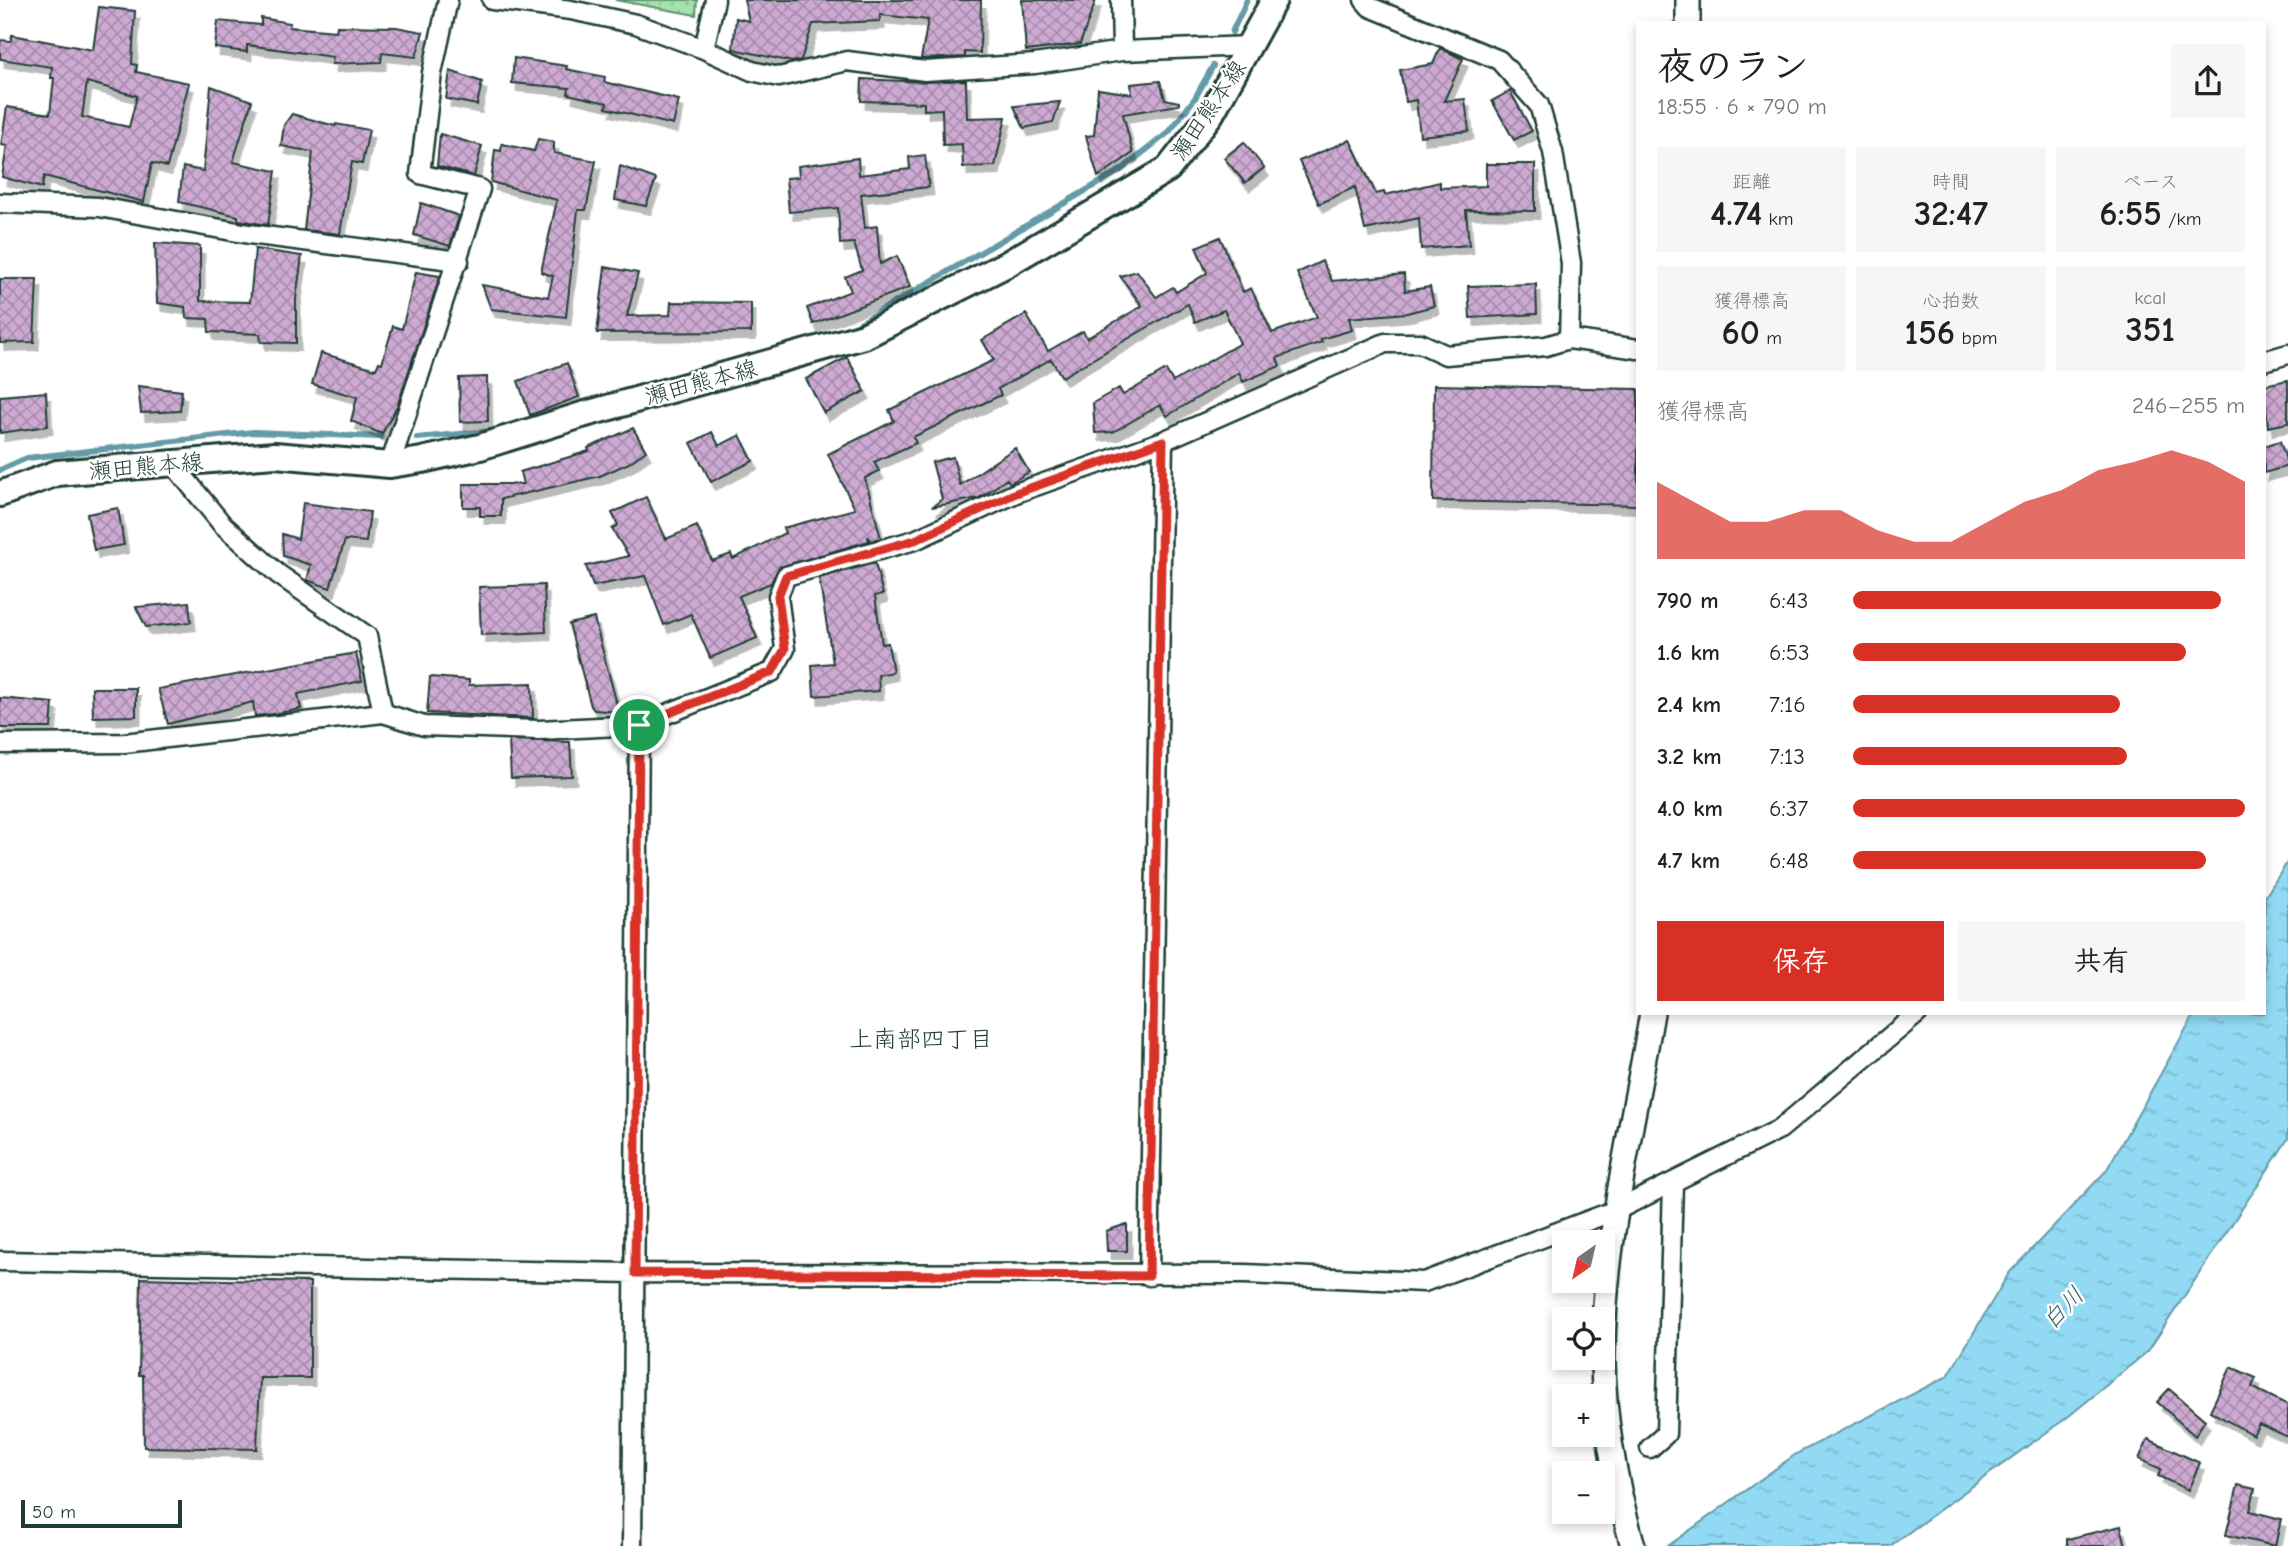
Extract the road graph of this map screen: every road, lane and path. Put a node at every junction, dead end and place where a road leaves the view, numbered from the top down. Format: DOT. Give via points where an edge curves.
graph roads {
  1 [pos="448,0"];
  2 [pos="492,0"];
  3 [pos="715,0"];
  4 [pos="1121,0"];
  5 [pos="1274,0"];
  6 [pos="1364,0"];
  7 [pos="1688,0"];
  8 [pos="1688,21"];
  9 [pos="1249,47"];
  10 [pos="705,49"];
  11 [pos="1122,51"];
  12 [pos="0,203"];
  13 [pos="459,261"];
  14 [pos="1569,339"];
  15 [pos="1636,349"];
  16 [pos="2288,354"];
  17 [pos="2266,360"];
  18 [pos="1163,441"];
  19 [pos="174,465"];
  20 [pos="390,465"];
  21 [pos="0,494"];
  22 [pos="383,713"];
  23 [pos="639,725"];
  24 [pos="0,744"];
  25 [pos="1652,1015"];
  26 [pos="1916,1015"];
  27 [pos="1673,1184"];
  28 [pos="1619,1209"];
  29 [pos="0,1261"];
  30 [pos="635,1273"];
  31 [pos="1149,1276"];
  32 [pos="1650,1448"];
  33 [pos="632,1546"];
  34 [pos="1633,1546"];
  1 -- 13 [label="street" via="432,73 420,174 480,189"];
  2 -- 10 [label="street" via="636,24"];
  3 -- 10 [label="street"];
  4 -- 11 [label="street"];
  5 -- 9 [label="main road, 瀬田熊本線"];
  6 -- 14 [label="street" via="1370,7 1499,60 1539,105 1553,152 1571,263"];
  7 -- 8 [label="street"];
  9 -- 11 [label="street"];
  9 -- 20 [label="main road, 瀬田熊本線" via="1211,114 1168,169 1007,264 896,321 825,349 480,447"];
  10 -- 11 [label="street" via="752,71 779,77 846,61 925,71 1035,64"];
  12 -- 13 [label="street" via="99,207 249,234"];
  13 -- 20 [label="street"];
  14 -- 15 [label="street"];
  14 -- 18 [label="street" via="1546,346 1446,355 1420,343 1385,343"];
  16 -- 17 [label="street"];
  18 -- 23 [label="street" via="1016,493 915,540 786,576 778,596 785,649 772,672"];
  18 -- 31 [label="street"];
  19 -- 20 [label="main road, 瀬田熊本線" via="275,455"];
  19 -- 21 [label="main road, 瀬田熊本線" via="57,473"];
  19 -- 22 [label="street" via="222,524 278,574 366,636"];
  22 -- 23 [label="street" via="424,726 539,730"];
  22 -- 24 [label="street" via="124,743"];
  23 -- 30 [label="street"];
  25 -- 28 [label="street"];
  26 -- 27 [label="street" via="1780,1129"];
  27 -- 28 [label="street"];
  27 -- 32 [label="street" via="1666,1434"];
  28 -- 31 [label="street" via="1424,1282 1245,1274"];
  28 -- 34 [label="street" via="1606,1284 1603,1361 1619,1496"];
  29 -- 30 [label="street"];
  30 -- 31 [label="street"];
  30 -- 33 [label="street"];
}
